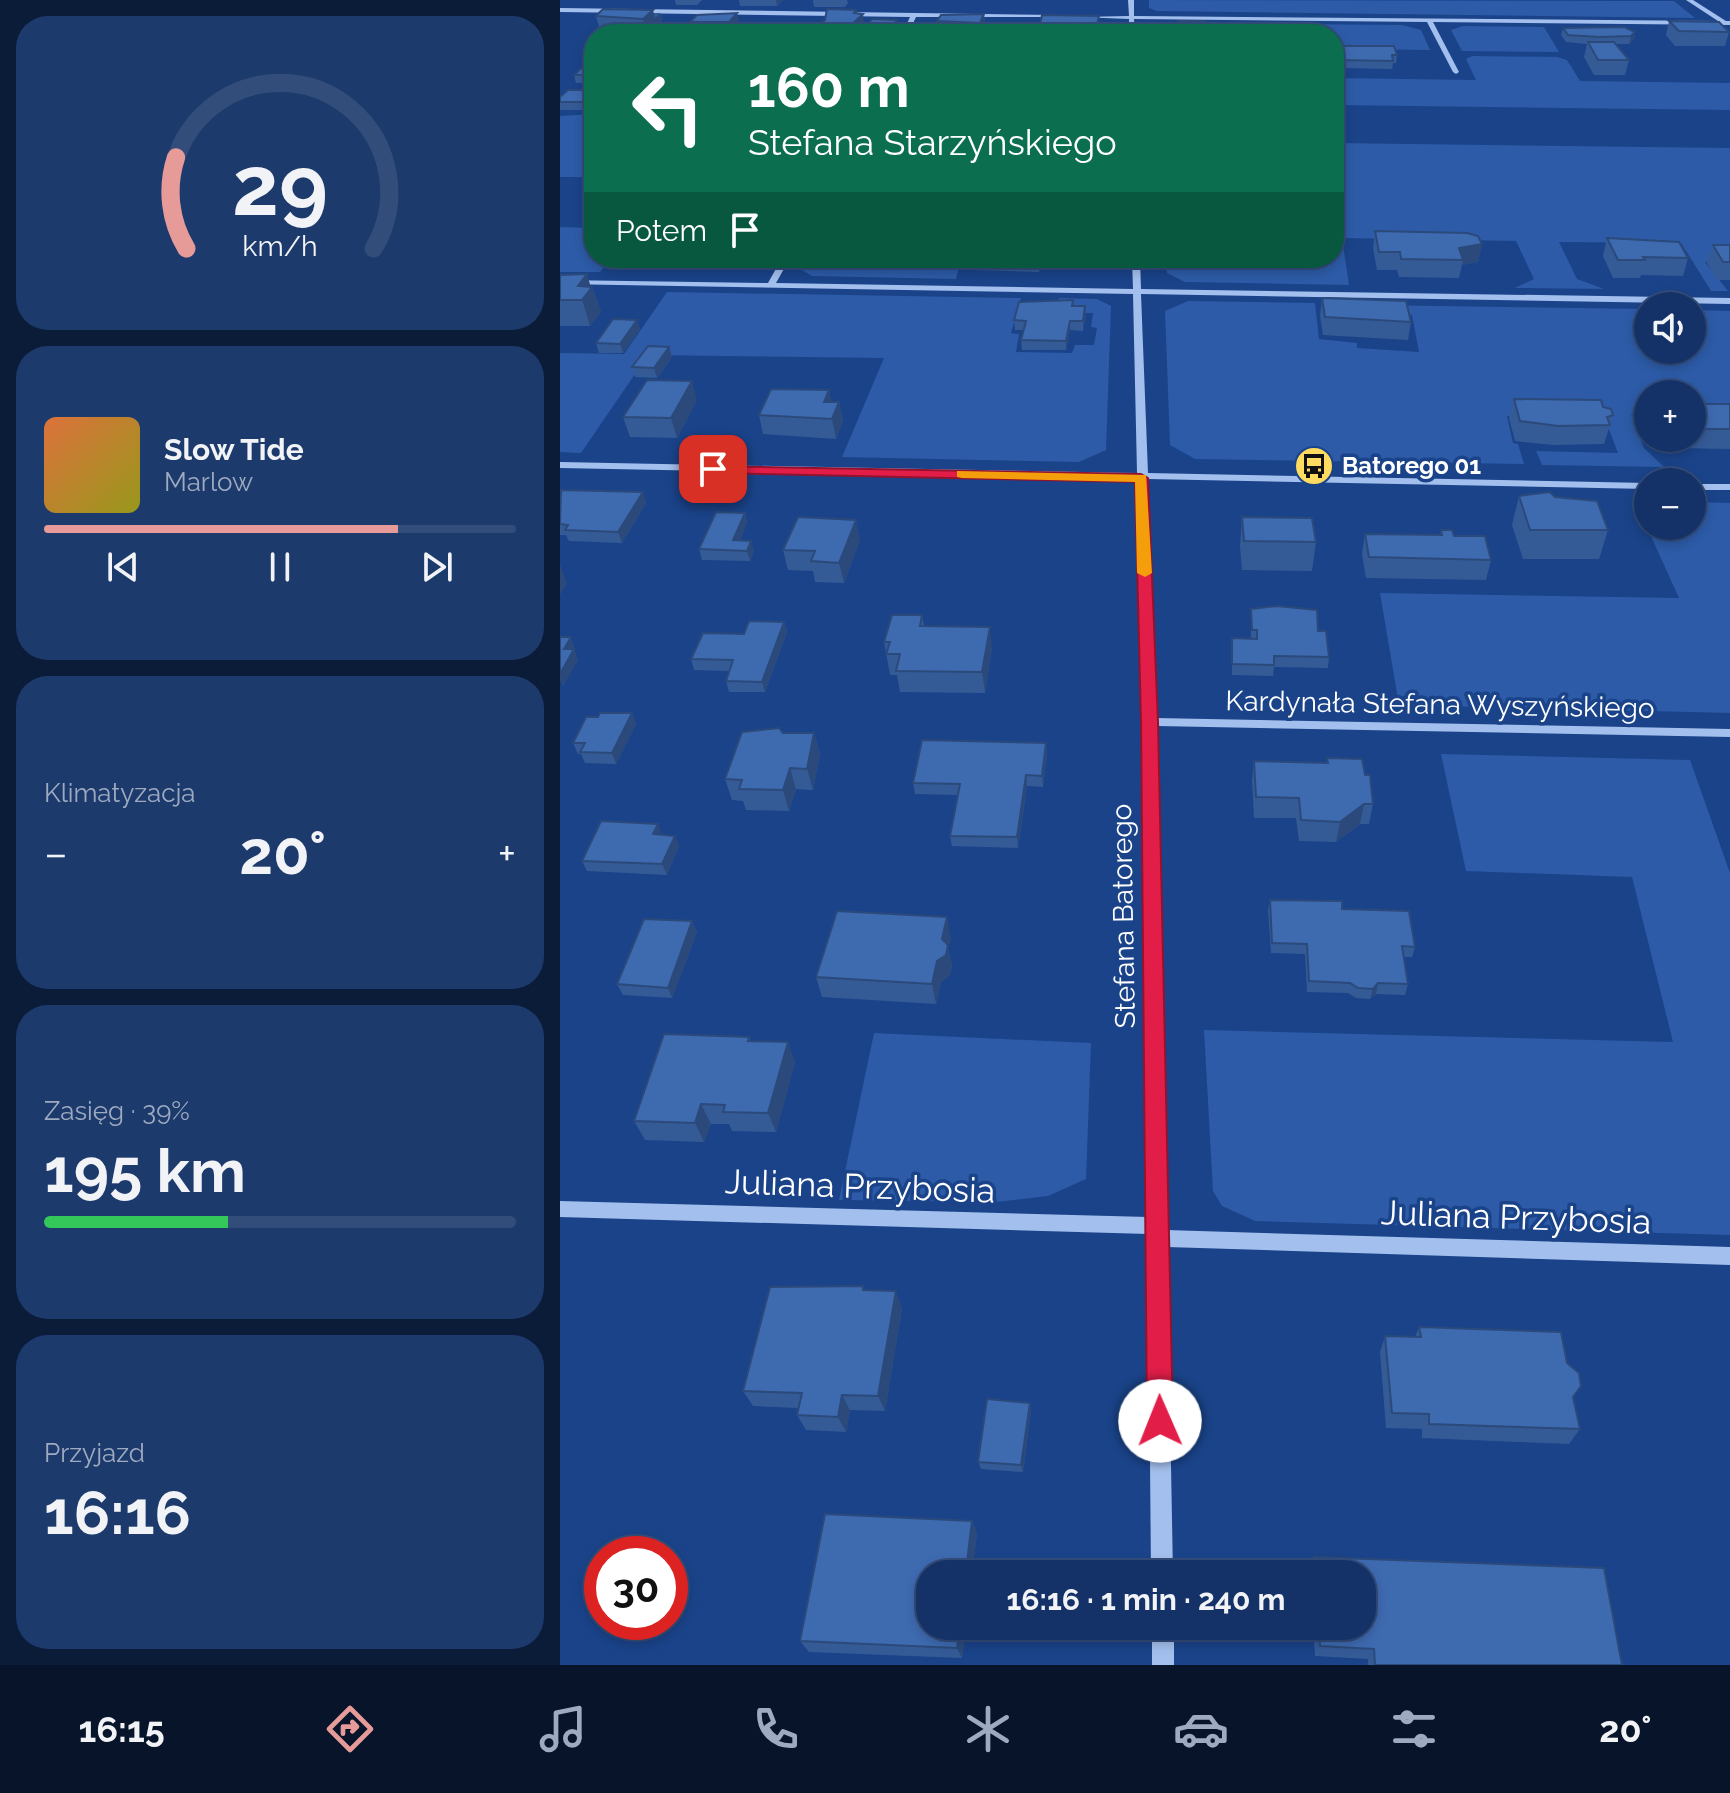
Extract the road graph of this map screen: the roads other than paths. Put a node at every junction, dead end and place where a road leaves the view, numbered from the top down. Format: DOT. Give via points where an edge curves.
graph roads {
  1 [pos="1131,0"];
  2 [pos="1689,0"];
  3 [pos="560,10"];
  4 [pos="914,15"];
  5 [pos="1130,17"];
  6 [pos="1429,20"];
  7 [pos="1728,23"];
  8 [pos="910,24"];
  9 [pos="1131,24"];
  10 [pos="1456,72"];
  11 [pos="780,268"];
  12 [pos="1136,268"];
  13 [pos="560,282"];
  14 [pos="770,286"];
  15 [pos="1136,292"];
  16 [pos="1730,301"];
  17 [pos="560,465"];
  18 [pos="1141,478"];
  19 [pos="1634,486"];
  20 [pos="1706,487"];
  21 [pos="1730,487"];
  22 [pos="1150,722"];
  23 [pos="1730,733"];
  24 [pos="560,1209"];
  25 [pos="1157,1232"];
  26 [pos="1730,1256"];
  27 [pos="1162,1560"];
  28 [pos="1163,1640"];
  29 [pos="1163,1665"];
  1 -- 5 [label="street"];
  2 -- 7 [label="street"];
  3 -- 4 [label="street"];
  4 -- 5 [label="street"];
  4 -- 8 [label="street"];
  5 -- 6 [label="street"];
  5 -- 9 [label="street"];
  6 -- 7 [label="street"];
  6 -- 10 [label="street"];
  11 -- 14 [label="street"];
  12 -- 15 [label="street, Stefana Batorego"];
  13 -- 14 [label="street"];
  14 -- 15 [label="street"];
  15 -- 16 [label="street"];
  15 -- 18 [label="street, Stefana Batorego"];
  17 -- 18 [label="street"];
  18 -- 19 [label="street"];
  18 -- 22 [label="street, Stefana Batorego"];
  20 -- 21 [label="street"];
  22 -- 23 [label="street, Kardynała Stefana Wyszyńskiego"];
  22 -- 25 [label="street, Stefana Batorego"];
  24 -- 25 [label="street, Juliana Przybosia"];
  25 -- 26 [label="street, Juliana Przybosia"];
  25 -- 27 [label="street, Stefana Batorego"];
  28 -- 29 [label="street"];
}
